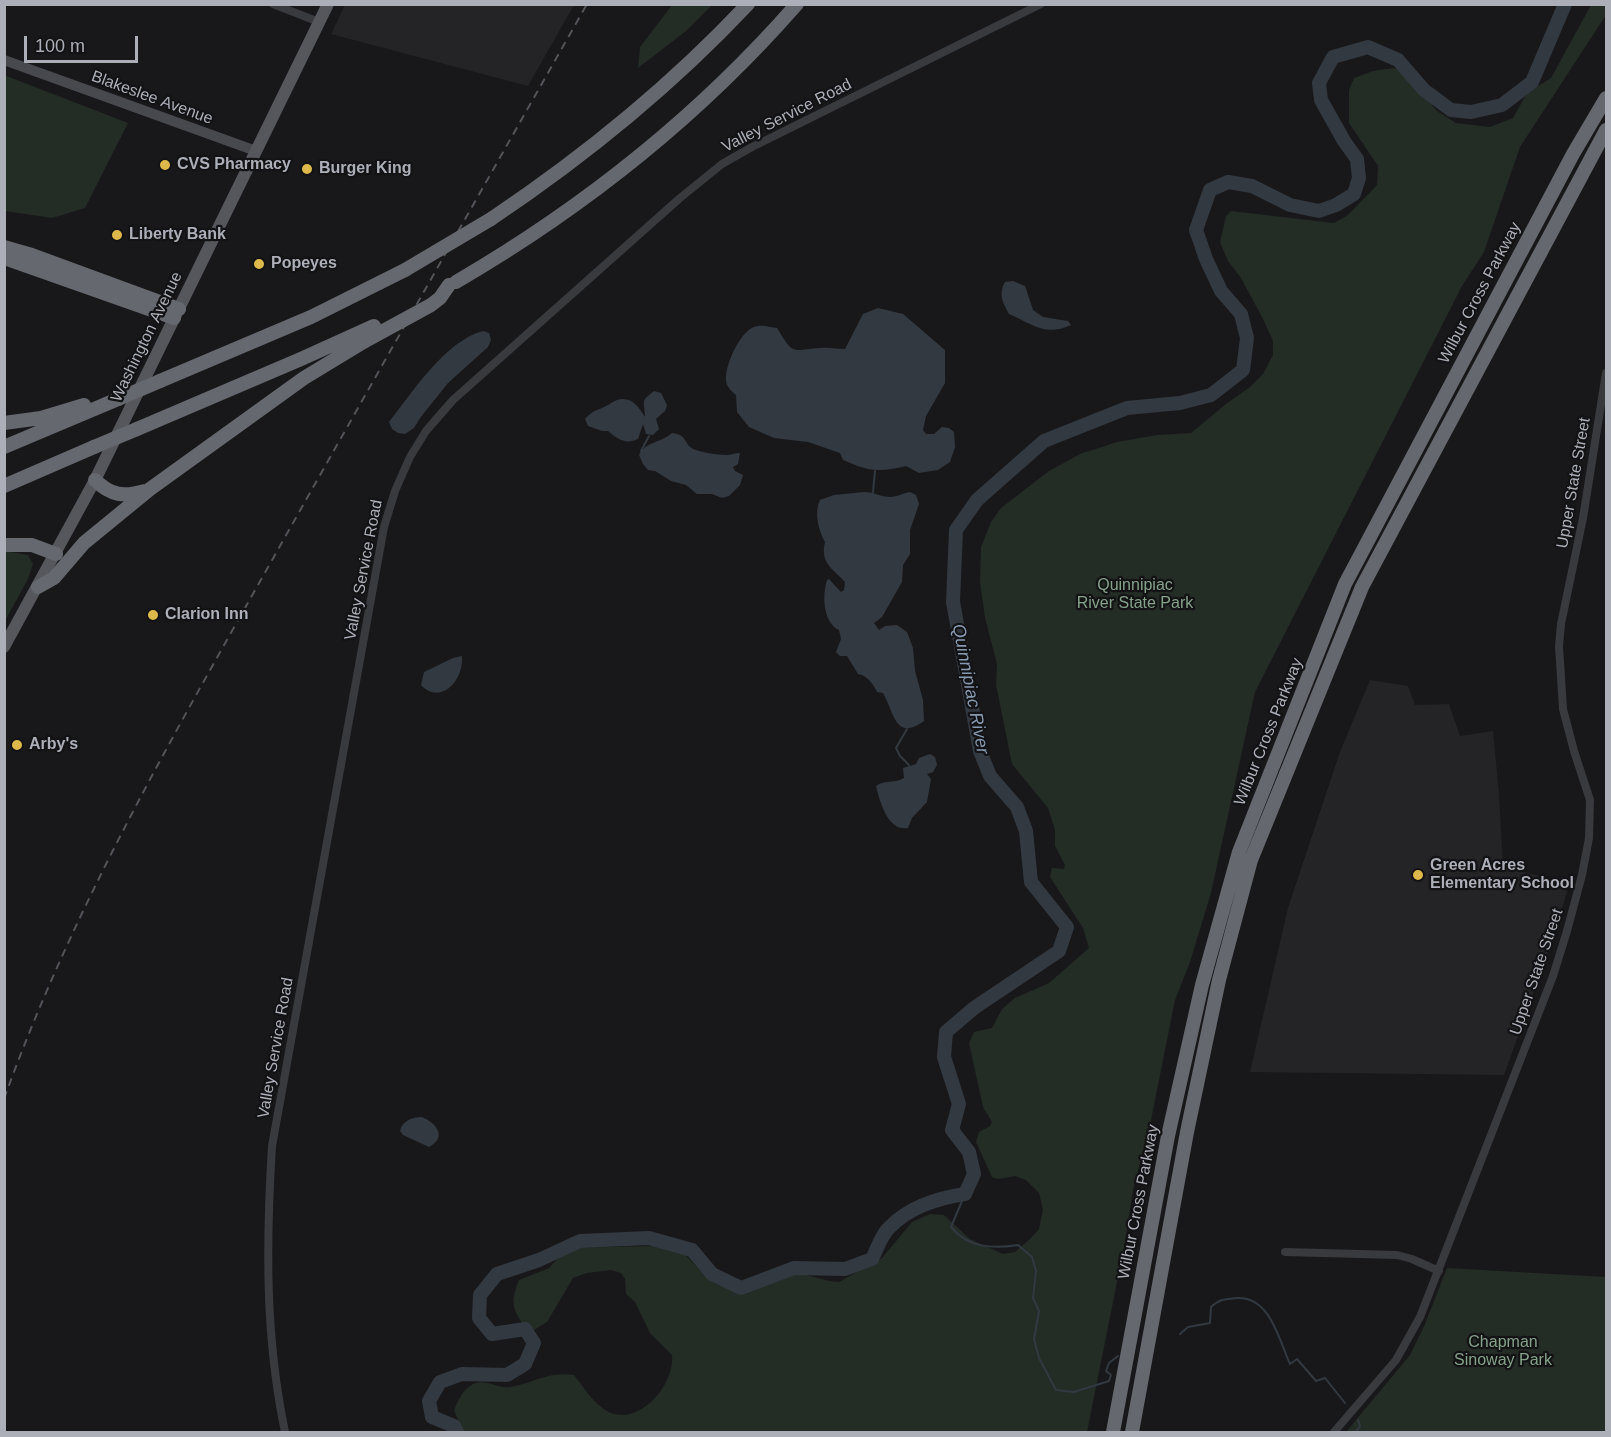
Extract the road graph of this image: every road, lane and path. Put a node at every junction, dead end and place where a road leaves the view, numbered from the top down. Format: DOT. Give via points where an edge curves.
graph roads {
  1 [pos="273,4"];
  2 [pos="327,4"];
  3 [pos="748,4"];
  4 [pos="797,4"];
  5 [pos="1041,4"];
  6 [pos="319,22"];
  7 [pos="4,60"];
  8 [pos="1606,99"];
  9 [pos="1606,130"];
  10 [pos="256,151"];
  11 [pos="4,247"];
  12 [pos="4,258"];
  13 [pos="453,284"];
  14 [pos="177,313"];
  15 [pos="1606,373"];
  16 [pos="114,401"];
  17 [pos="4,423"];
  18 [pos="4,447"];
  19 [pos="95,480"];
  20 [pos="4,486"];
  21 [pos="150,489"];
  22 [pos="4,545"];
  23 [pos="56,554"];
  24 [pos="38,587"];
  25 [pos="4,647"];
  26 [pos="1285,1251"];
  27 [pos="1439,1271"];
  28 [pos="285,1432"];
  29 [pos="1113,1432"];
  30 [pos="1132,1432"];
  31 [pos="1335,1432"];
  1 -- 6 [label="street"];
  2 -- 6 [label="main road, Washington Avenue"];
  3 -- 16 [label="highway, bridge" via="632,115 491,219 405,270 311,316"];
  4 -- 13 [label="highway" via="722,82 641,153 552,221"];
  5 -- 28 [label="street, Valley Service Road" via="722,164 465,388 432,424 410,457 390,503 382,538 272,1146 267,1281 276,1389"];
  6 -- 10 [label="main road, Washington Avenue"];
  7 -- 10 [label="street, Blakeslee Avenue"];
  8 -- 29 [label="highway, Wilbur Cross Parkway" via="1345,584 1239,852 1202,985 1168,1136"];
  9 -- 30 [label="highway, Wilbur Cross Parkway" via="1362,587 1251,860 1219,980 1187,1132"];
  10 -- 14 [label="main road, Washington Avenue"];
  11 -- 14 [label="highway"];
  12 -- 14 [label="highway"];
  13 -- 20 [label="highway, bridge" via="292,363"];
  13 -- 21 [label="highway, bridge" via="426,308 304,378"];
  14 -- 19 [label="main road, Washington Avenue"];
  15 -- 27 [label="street, Upper State Street" via="1559,646 1563,709 1590,800 1589,838 1553,976"];
  16 -- 17 [label="highway"];
  16 -- 18 [label="highway"];
  19 -- 21 [label="highway" via="119,495"];
  19 -- 23 [label="main road, Washington Avenue"];
  21 -- 24 [label="highway" via="89,539 54,578"];
  22 -- 23 [label="highway" via="32,545"];
  23 -- 24 [label="main road, Washington Avenue"];
  24 -- 25 [label="main road, Washington Avenue"];
  26 -- 27 [label="street" via="1397,1255"];
  27 -- 31 [label="street, Upper State Street" via="1400,1355"];
}
